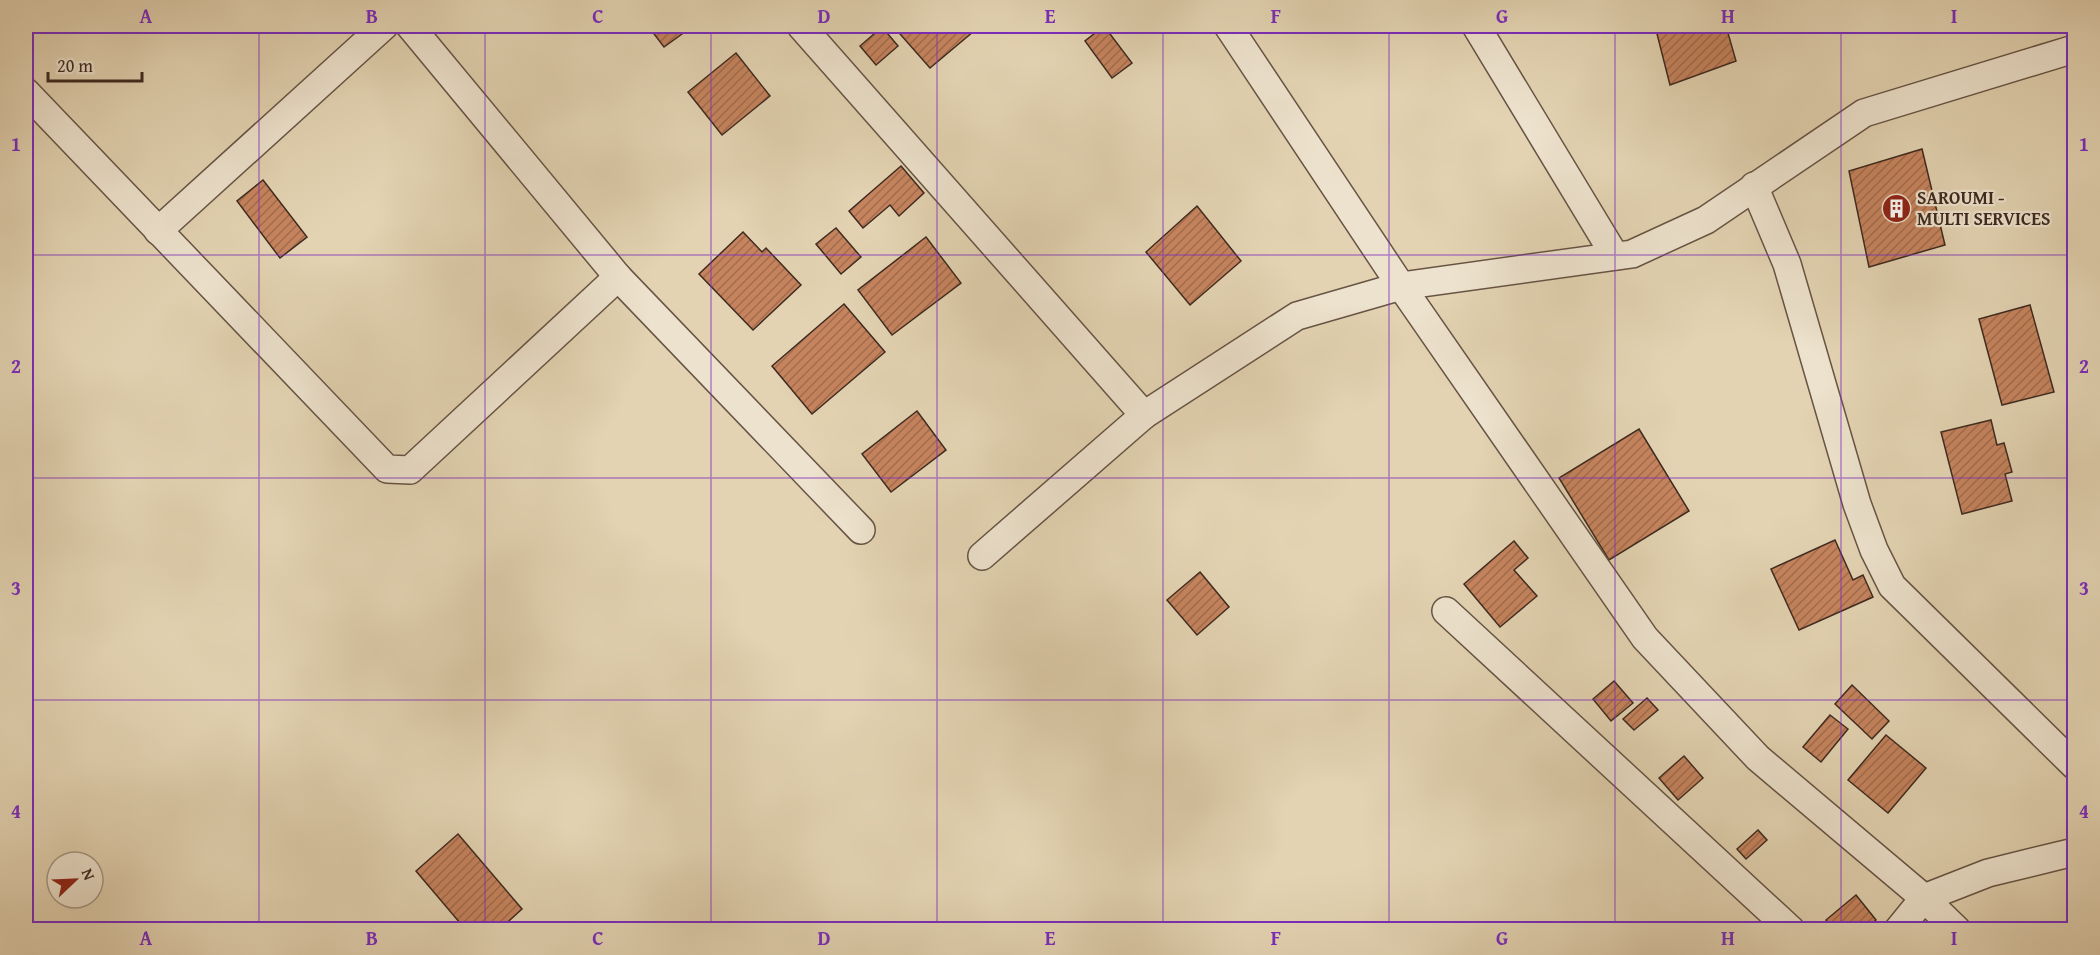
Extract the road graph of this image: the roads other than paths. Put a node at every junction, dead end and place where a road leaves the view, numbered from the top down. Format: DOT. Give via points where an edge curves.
graph roads {
  1 [pos="384,26"];
  2 [pos="410,26"];
  3 [pos="801,26"];
  4 [pos="1228,26"];
  5 [pos="1476,26"];
  6 [pos="2074,49"];
  7 [pos="26,92"];
  8 [pos="1754,186"];
  9 [pos="158,231"];
  10 [pos="1615,256"];
  11 [pos="618,277"];
  12 [pos="1401,286"];
  13 [pos="1144,415"];
  14 [pos="861,530"];
  15 [pos="982,556"];
  16 [pos="1446,611"];
  17 [pos="2074,765"];
  18 [pos="2074,852"];
  19 [pos="1924,898"];
  20 [pos="1791,930"];
  21 [pos="1898,930"];
  22 [pos="1957,930"];
  1 -- 9 [label="street"];
  2 -- 11 [label="street"];
  3 -- 13 [label="street"];
  4 -- 12 [label="street"];
  5 -- 10 [label="street"];
  6 -- 8 [label="street" via="1863,113"];
  7 -- 9 [label="street"];
  8 -- 10 [label="street" via="1706,220 1632,254"];
  8 -- 17 [label="street" via="1787,264 1857,504 1892,586"];
  9 -- 11 [label="street" via="387,469 399,471 410,470"];
  10 -- 12 [label="street"];
  11 -- 14 [label="street"];
  12 -- 13 [label="street" via="1297,316"];
  12 -- 19 [label="street" via="1645,638 1758,758"];
  13 -- 15 [label="street"];
  16 -- 20 [label="street"];
  18 -- 19 [label="street" via="1988,873"];
  19 -- 21 [label="street"];
  19 -- 22 [label="street"];
}
